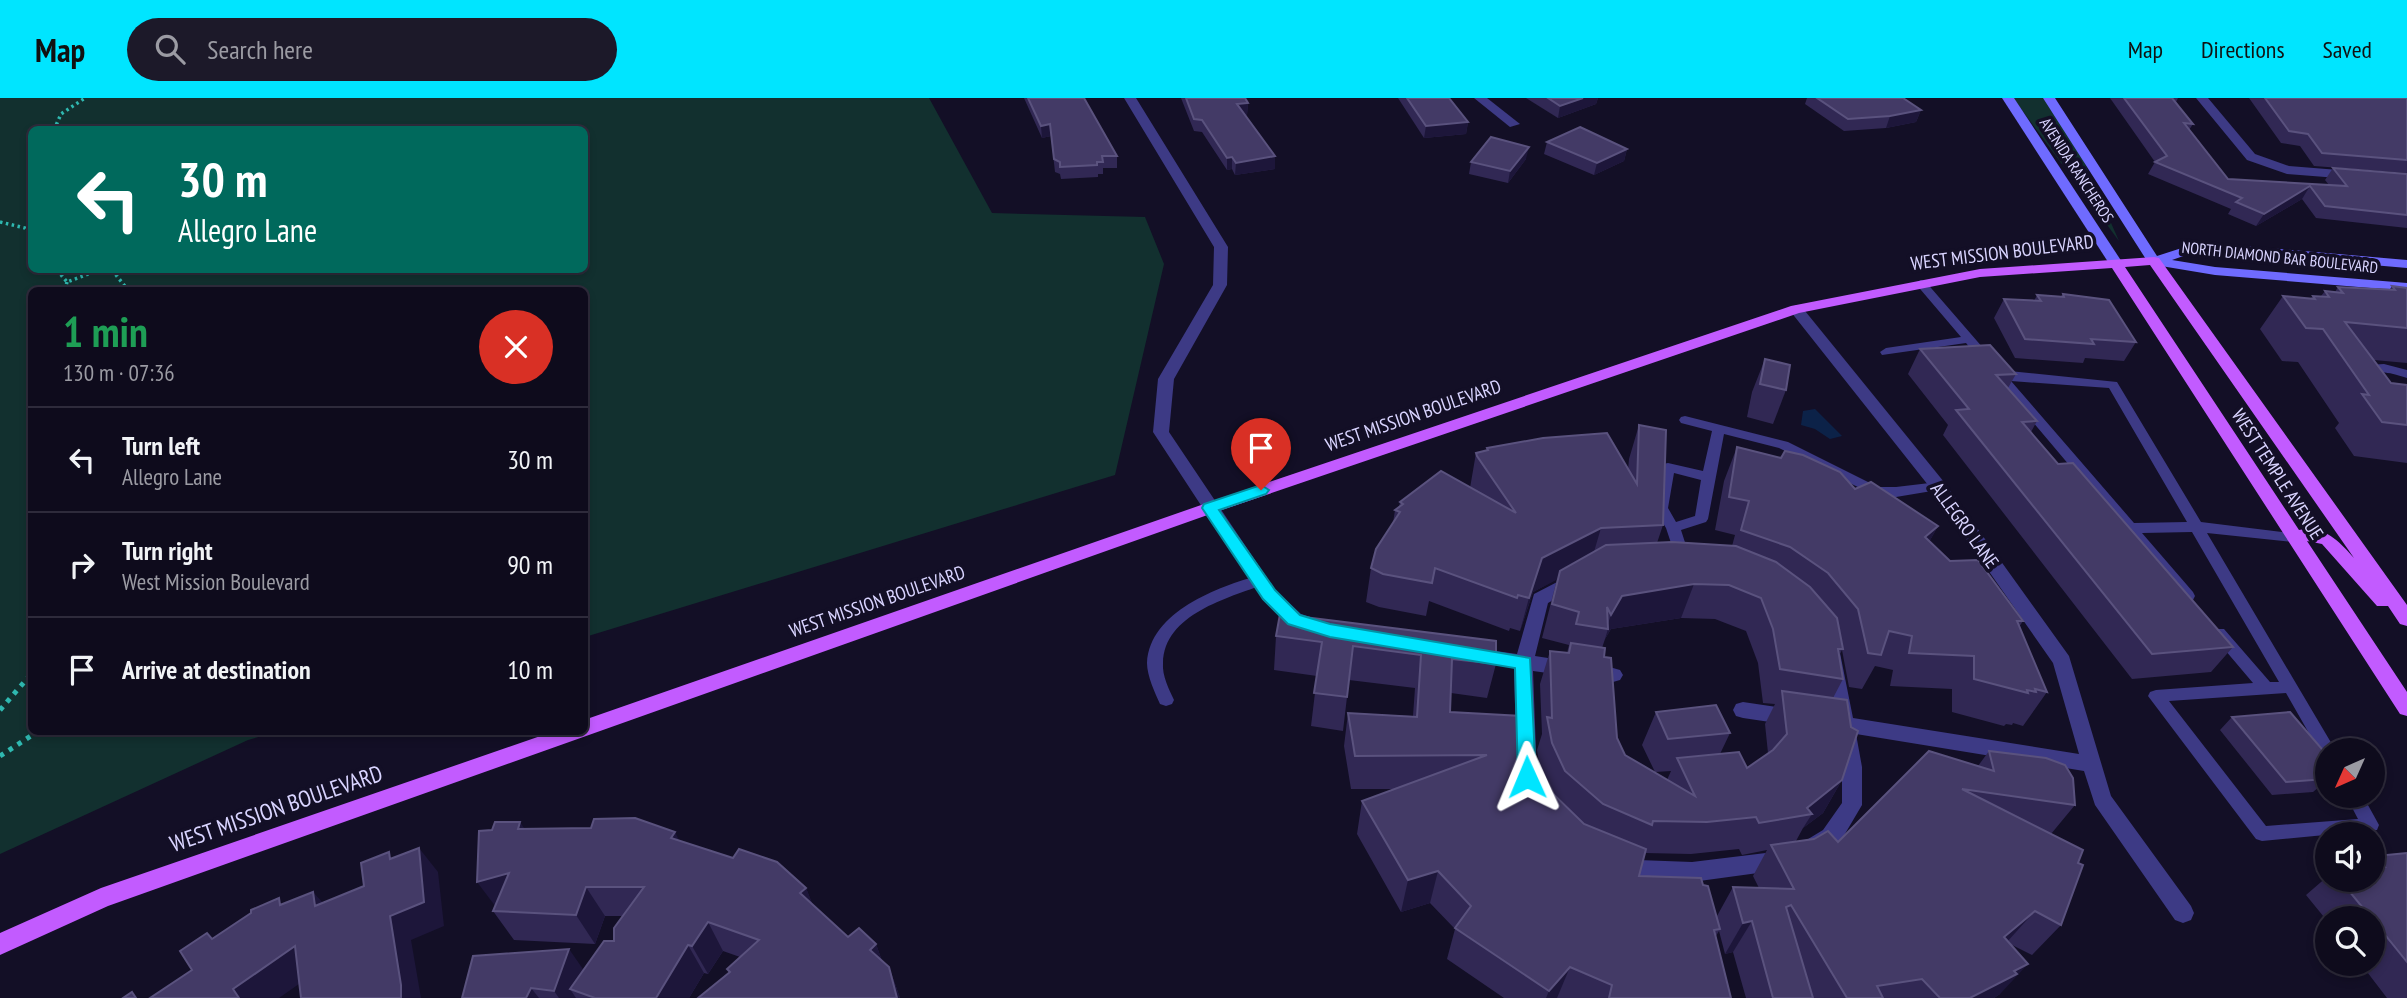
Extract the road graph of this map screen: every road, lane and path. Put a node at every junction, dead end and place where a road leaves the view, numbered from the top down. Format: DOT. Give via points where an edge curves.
graph roads {
  1 [pos="85,98"];
  2 [pos="1130,98"];
  3 [pos="1480,98"];
  4 [pos="2008,98"];
  5 [pos="2049,98"];
  6 [pos="2202,98"];
  7 [pos="1514,124"];
  8 [pos="56,126"];
  9 [pos="2367,177"];
  10 [pos="0,222"];
  11 [pos="28,231"];
  12 [pos="2154,261"];
  13 [pos="2115,262"];
  14 [pos="2407,264"];
  15 [pos="60,273"];
  16 [pos="91,273"];
  17 [pos="114,273"];
  18 [pos="67,282"];
  19 [pos="1921,283"];
  20 [pos="66,287"];
  21 [pos="126,287"];
  22 [pos="2407,287"];
  23 [pos="1796,309"];
  24 [pos="1969,339"];
  25 [pos="1886,352"];
  26 [pos="2407,374"];
  27 [pos="2001,376"];
  28 [pos="2371,386"];
  29 [pos="1685,420"];
  30 [pos="1719,428"];
  31 [pos="1708,477"];
  32 [pos="1938,486"];
  33 [pos="1210,508"];
  34 [pos="2198,527"];
  35 [pos="1673,528"];
  36 [pos="2130,528"];
  37 [pos="2294,537"];
  38 [pos="1686,566"];
  39 [pos="1260,580"];
  40 [pos="2407,619"];
  41 [pos="2407,627"];
  42 [pos="1330,631"];
  43 [pos="1459,652"];
  44 [pos="1524,663"];
  45 [pos="1613,675"];
  46 [pos="28,678"];
  47 [pos="2290,687"];
  48 [pos="2266,688"];
  49 [pos="1166,700"];
  50 [pos="2407,708"];
  51 [pos="0,710"];
  52 [pos="1743,710"];
  53 [pos="1846,724"];
  54 [pos="588,727"];
  55 [pos="32,735"];
  56 [pos="565,735"];
  57 [pos="2320,738"];
  58 [pos="0,756"];
  59 [pos="2091,764"];
  60 [pos="2361,808"];
  61 [pos="2183,913"];
  62 [pos="0,944"];
  1 -- 8 [label="path" via="61,114"];
  2 -- 33 [label="street" via="1221,247 1220,285 1166,379 1161,432"];
  3 -- 7 [label="street"];
  4 -- 13 [label="main road, AVENIDA RANCHEROS"];
  5 -- 12 [label="main road, AVENIDA RANCHEROS"];
  6 -- 9 [label="street" via="2251,157 2287,170"];
  10 -- 11 [label="path"];
  12 -- 13 [label="main road, WEST MISSION BOULEVARD"];
  12 -- 14 [label="main road, NORTH DIAMOND BAR BOULEVARD" via="2191,249"];
  12 -- 22 [label="main road, NORTH DIAMOND BAR BOULEVARD" via="2215,271"];
  12 -- 40 [label="main road, WEST TEMPLE AVENUE"];
  13 -- 19 [label="main road, WEST MISSION BOULEVARD"];
  13 -- 37 [label="main road, WEST TEMPLE AVENUE"];
  15 -- 18 [label="path"];
  16 -- 18 [label="path"];
  17 -- 21 [label="path"];
  18 -- 20 [label="path"];
  19 -- 23 [label="main road, WEST MISSION BOULEVARD"];
  19 -- 24 [label="lane"];
  23 -- 32 [label="street, ALLEGRO LANE"];
  23 -- 33 [label="main road, WEST MISSION BOULEVARD"];
  24 -- 25 [label="lane"];
  24 -- 27 [label="lane"];
  26 -- 28 [label="lane" via="2370,368 2362,373"];
  27 -- 34 [label="lane" via="2113,385"];
  27 -- 36 [label="lane"];
  29 -- 30 [label="lane"];
  30 -- 31 [label="lane"];
  30 -- 32 [label="lane" via="1805,454 1876,491"];
  31 -- 35 [label="lane" via="1701,519"];
  31 -- 35 [label="lane" via="1668,467 1661,509"];
  32 -- 59 [label="street, ALLEGRO LANE" via="2062,661"];
  33 -- 39 [label="street"];
  33 -- 54 [label="main road, WEST MISSION BOULEVARD"];
  34 -- 36 [label="lane"];
  34 -- 37 [label="lane"];
  34 -- 47 [label="lane"];
  35 -- 38 [label="lane"];
  36 -- 48 [label="lane"];
  37 -- 41 [label="main road" via="2309,534 2328,540"];
  37 -- 50 [label="main road, WEST TEMPLE AVENUE"];
  38 -- 44 [label="street" via="1592,570 1540,599"];
  38 -- 53 [label="street" via="1724,571 1768,588 1803,614 1831,648"];
  39 -- 42 [label="street" via="1294,620"];
  39 -- 49 [label="lane" via="1192,608 1164,634 1155,663"];
  43 -- 44 [label="street"];
  44 -- 45 [label="street"];
  44 -- 53 [label="street" via="1527,777 1544,811 1581,847 1637,870 1694,878 1794,859 1830,837 1852,805"];
  46 -- 51 [label="path"];
  47 -- 48 [label="lane"];
  47 -- 57 [label="lane"];
  48 -- 60 [label="lane" via="2156,696 2262,834 2371,825"];
  52 -- 53 [label="street"];
  53 -- 59 [label="street"];
  55 -- 58 [label="path"];
  56 -- 62 [label="main road, WEST MISSION BOULEVARD" via="101,898"];
  59 -- 61 [label="street, ALLEGRO LANE" via="2102,799"];
}
